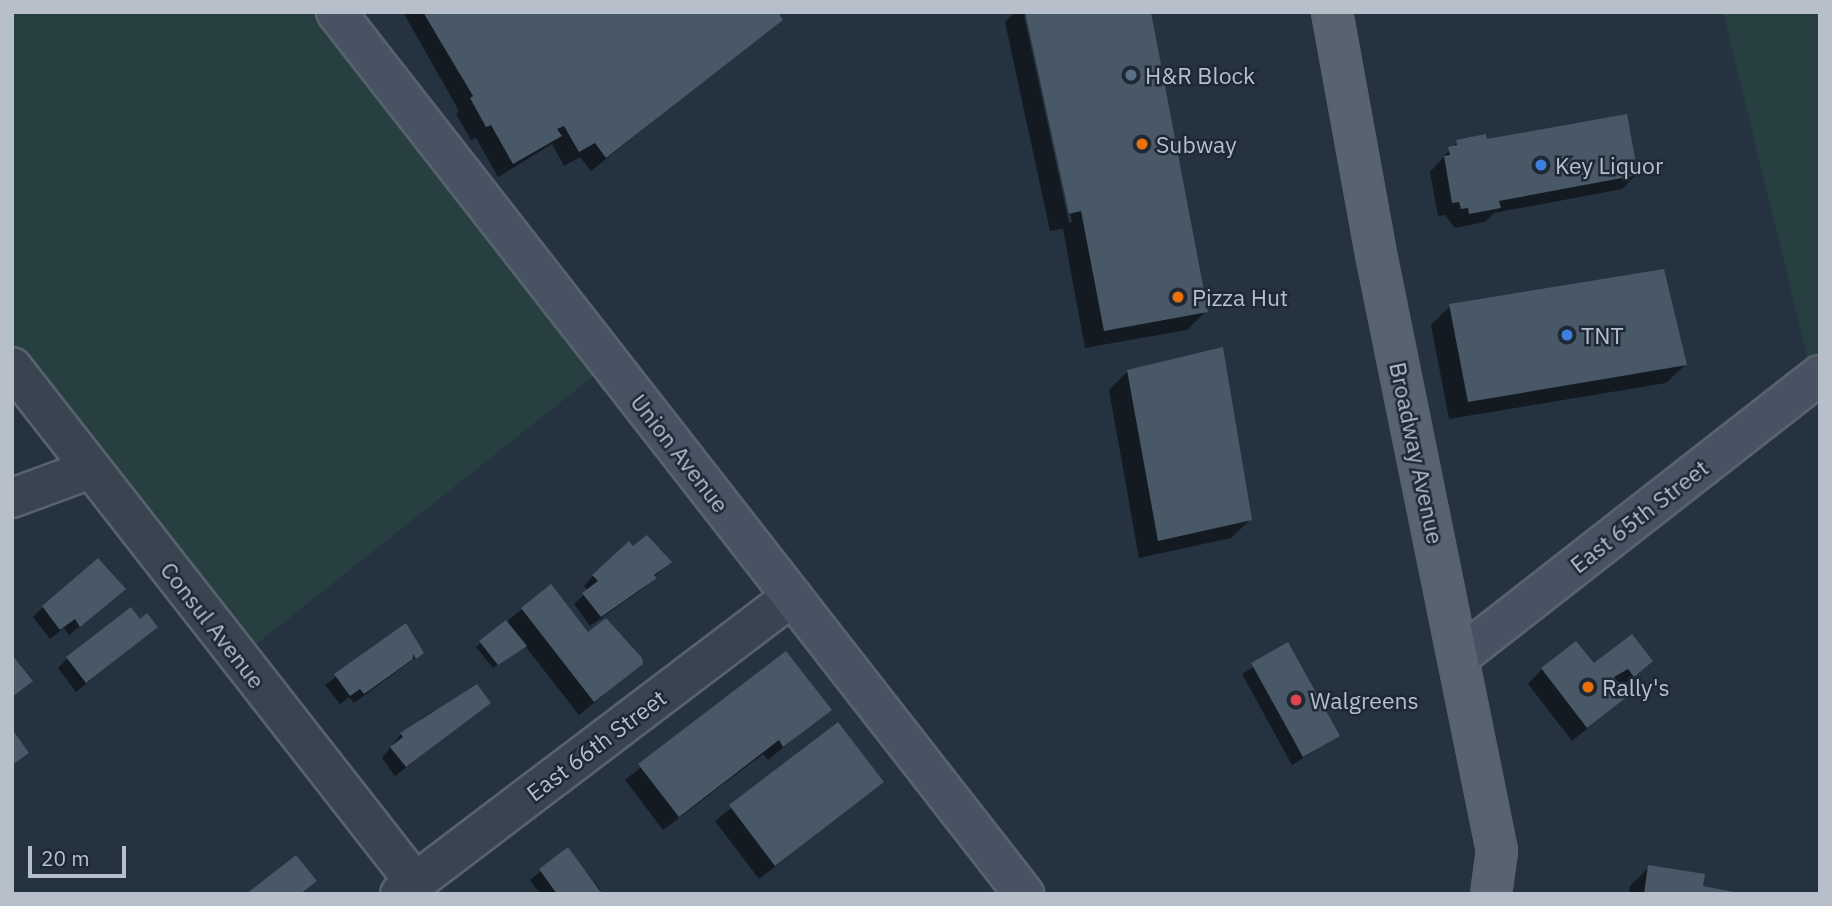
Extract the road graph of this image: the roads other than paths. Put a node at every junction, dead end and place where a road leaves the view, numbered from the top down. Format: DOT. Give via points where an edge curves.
graph roads {
  1 [pos="336,12"];
  2 [pos="1332,12"];
  3 [pos="12,367"];
  4 [pos="1820,375"];
  5 [pos="91,469"];
  6 [pos="12,498"];
  7 [pos="792,596"];
  8 [pos="1459,657"];
  9 [pos="407,888"];
  10 [pos="1024,894"];
  11 [pos="1491,894"];
  1 -- 7 [label="main road, Union Avenue"];
  2 -- 8 [label="main road, Broadway Avenue" via="1377,259"];
  3 -- 5 [label="street, Consul Avenue"];
  4 -- 8 [label="main road, East 65th Street"];
  5 -- 6 [label="street"];
  5 -- 9 [label="street, Consul Avenue"];
  7 -- 9 [label="street, East 66th Street"];
  7 -- 10 [label="main road, Union Avenue"];
  8 -- 11 [label="main road, Broadway Avenue" via="1497,851"];
}
